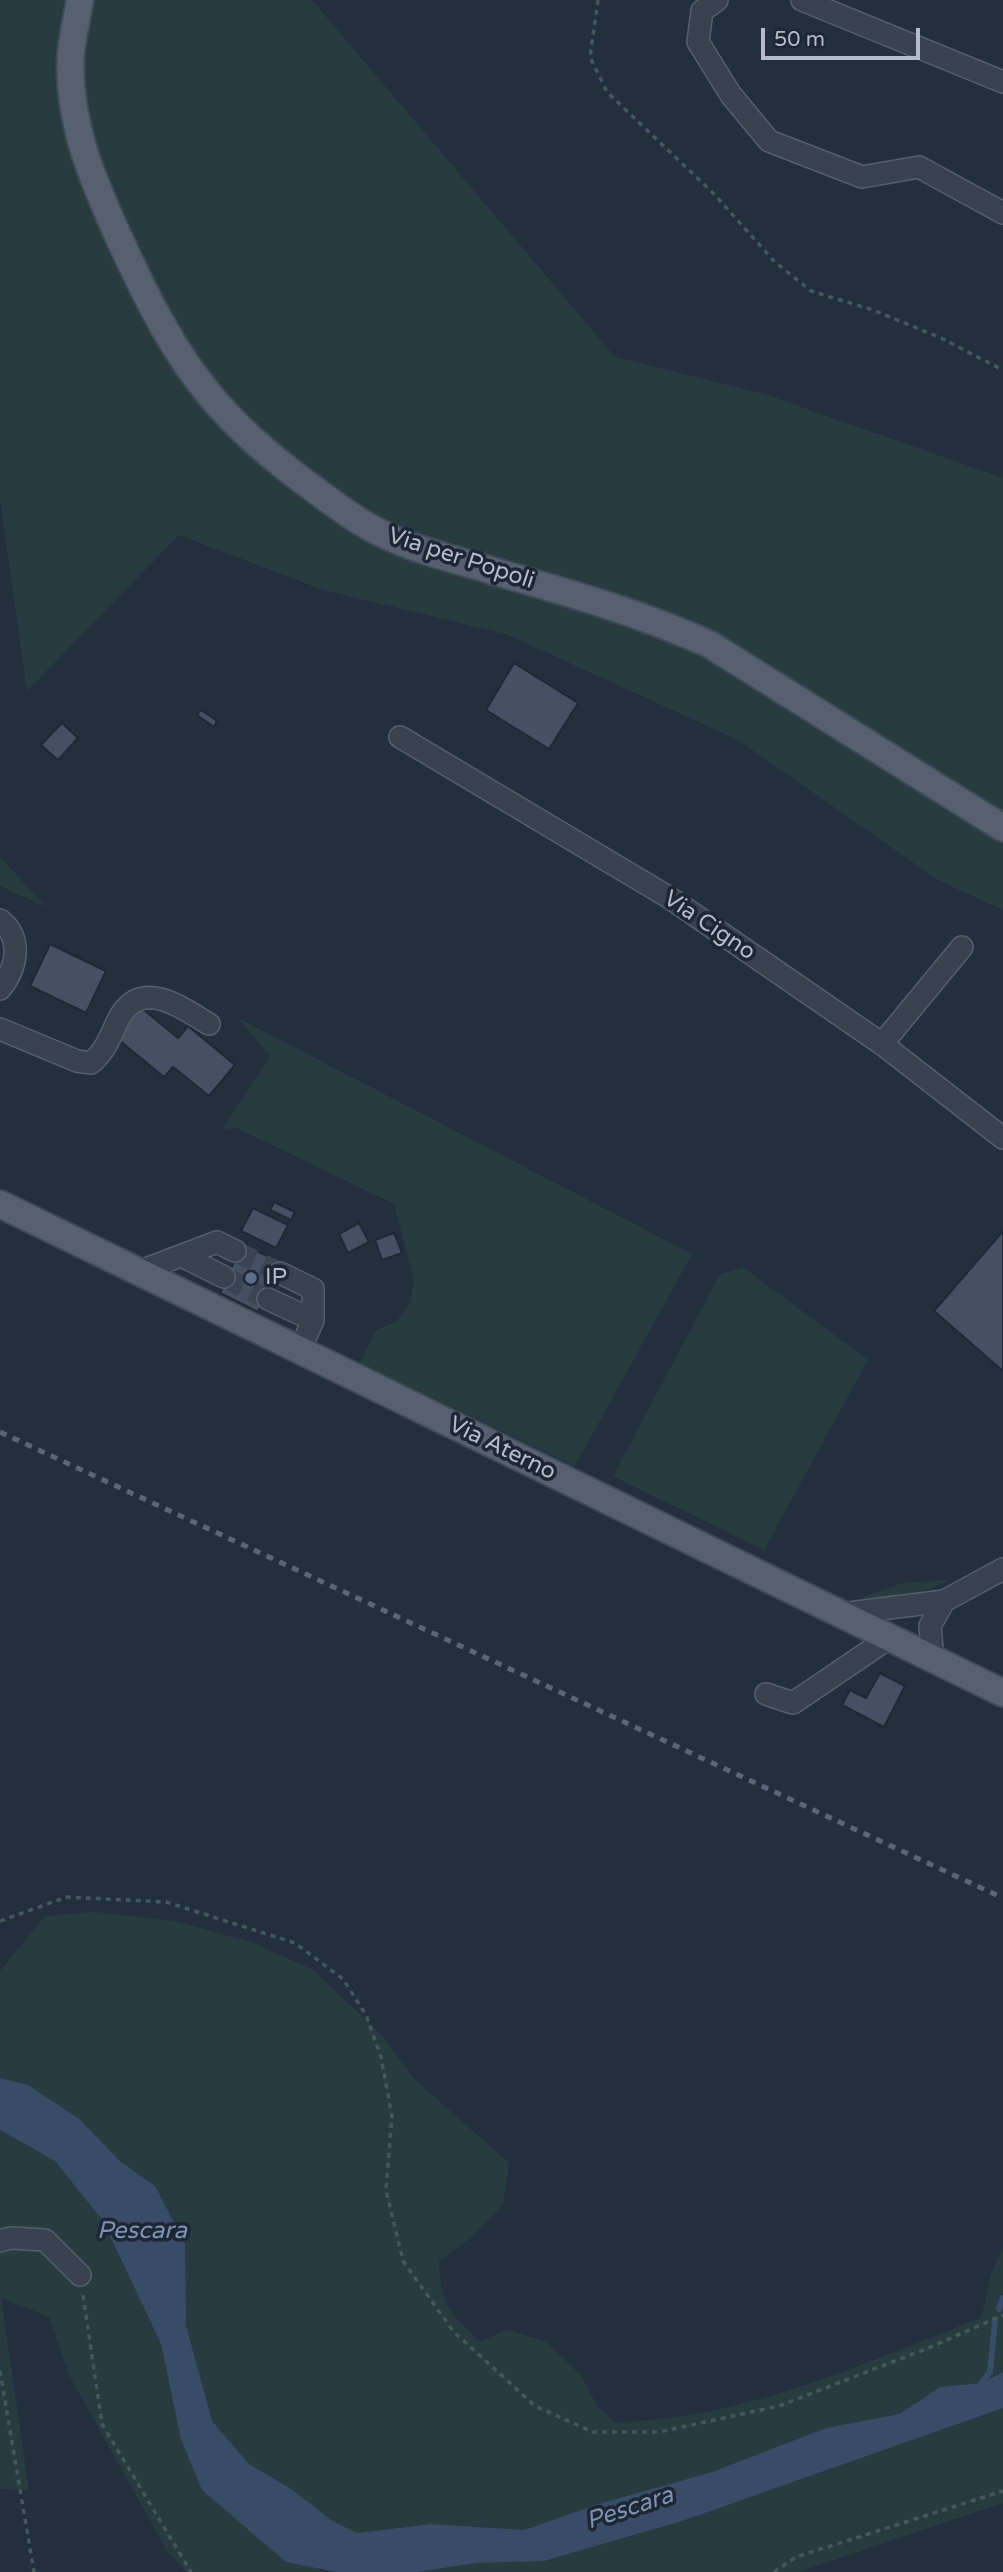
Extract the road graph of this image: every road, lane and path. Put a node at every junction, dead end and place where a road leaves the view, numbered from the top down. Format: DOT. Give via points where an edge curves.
graph roads {
  1 [pos="80,0"];
  2 [pos="598,0"];
  3 [pos="717,0"];
  4 [pos="802,0"];
  5 [pos="1003,82"];
  6 [pos="1003,213"];
  7 [pos="1003,370"];
  8 [pos="400,737"];
  9 [pos="1003,828"];
  10 [pos="0,920"];
  11 [pos="962,947"];
  12 [pos="0,989"];
  13 [pos="209,1024"];
  14 [pos="0,1029"];
  15 [pos="883,1044"];
  16 [pos="1003,1138"];
  17 [pos="0,1204"];
  18 [pos="235,1251"];
  19 [pos="182,1256"];
  20 [pos="138,1272"];
  21 [pos="280,1273"];
  22 [pos="224,1277"];
  23 [pos="268,1299"];
  24 [pos="313,1320"];
  25 [pos="300,1350"];
  26 [pos="1003,1569"];
  27 [pos="944,1601"];
  28 [pos="841,1614"];
  29 [pos="889,1638"];
  30 [pos="933,1659"];
  31 [pos="1003,1693"];
  32 [pos="766,1694"];
  33 [pos="0,1921"];
  34 [pos="0,2241"];
  35 [pos="80,2275"];
  36 [pos="1003,2315"];
  37 [pos="0,2371"];
  38 [pos="1003,2491"];
  39 [pos="34,2572"];
  40 [pos="191,2572"];
  41 [pos="774,2572"];
  1 -- 9 [label="main road, Via per Popoli" via="71,53 78,133 88,167 163,330 191,374 238,428 359,522 412,547 663,623 709,644"];
  2 -- 7 [label="path" via="590,57 607,92 713,193 775,262 811,291 873,310"];
  3 -- 6 [label="lane" via="702,11 698,43 731,95 769,141 862,177 919,167"];
  4 -- 5 [label="lane"];
  8 -- 15 [label="lane, Via Cigno" via="670,898"];
  10 -- 12 [label="lane" via="16,946 12,974"];
  11 -- 15 [label="lane"];
  13 -- 14 [label="lane" via="173,1003 142,998 121,1014 100,1056 91,1063"];
  15 -- 16 [label="lane, Via Cigno"];
  17 -- 20 [label="main road, Via Aterno"];
  18 -- 19 [label="lane" via="217,1242"];
  19 -- 20 [label="lane"];
  19 -- 22 [label="lane"];
  20 -- 25 [label="main road, Via Aterno"];
  21 -- 24 [label="lane" via="313,1289"];
  23 -- 24 [label="lane"];
  24 -- 25 [label="lane"];
  25 -- 28 [label="main road, Via Aterno"];
  26 -- 27 [label="lane"];
  27 -- 28 [label="lane"];
  27 -- 30 [label="lane" via="930,1626"];
  28 -- 29 [label="main road, Via Aterno"];
  29 -- 30 [label="main road, Via Aterno"];
  29 -- 32 [label="lane" via="793,1703"];
  30 -- 31 [label="main road, Via Aterno"];
  33 -- 36 [label="path" via="67,1898 166,1902 295,1942 343,1979 366,2015 380,2057 391,2116 386,2190 403,2261 453,2331 536,2406 593,2432 659,2431 779,2406"];
  34 -- 35 [label="lane" via="45,2239"];
  35 -- 40 [label="path" via="102,2424"];
  37 -- 39 [label="path"];
  38 -- 41 [label="path" via="796,2557"];
}
